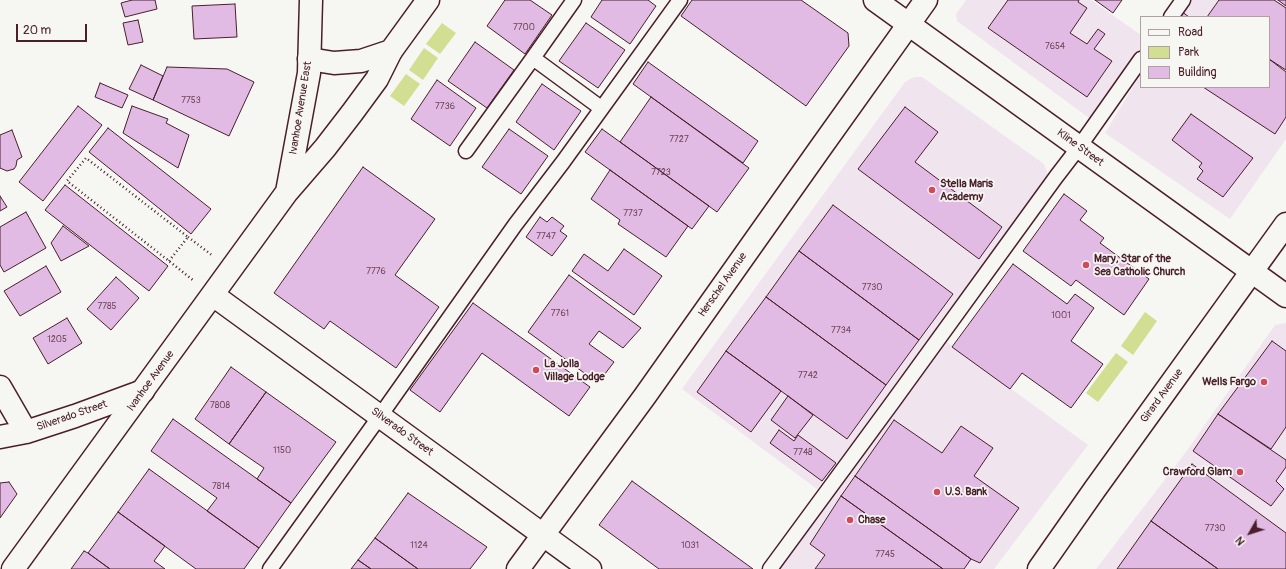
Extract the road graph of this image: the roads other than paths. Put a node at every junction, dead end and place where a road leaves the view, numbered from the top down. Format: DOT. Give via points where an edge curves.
graph roads {
  1 [pos="311,0"];
  2 [pos="428,0"];
  3 [pos="574,0"];
  4 [pos="680,0"];
  5 [pos="875,0"];
  6 [pos="926,0"];
  7 [pos="1183,0"];
  8 [pos="1172,16"];
  9 [pos="909,24"];
  10 [pos="391,51"];
  11 [pos="533,58"];
  12 [pos="309,59"];
  13 [pos="1140,60"];
  14 [pos="602,108"];
  15 [pos="1079,147"];
  16 [pos="466,151"];
  17 [pos="287,192"];
  18 [pos="1286,224"];
  19 [pos="1252,272"];
  20 [pos="213,295"];
  21 [pos="1286,296"];
  22 [pos="0,387"];
  23 [pos="143,391"];
  24 [pos="380,416"];
  25 [pos="26,432"];
  26 [pos="0,437"];
  27 [pos="543,535"];
  28 [pos="13,569"];
  29 [pos="270,569"];
  30 [pos="518,569"];
  31 [pos="590,569"];
  32 [pos="770,569"];
  33 [pos="1039,569"];
  1 -- 12 [label="street, Ivanhoe Avenue East"];
  2 -- 10 [label="street"];
  3 -- 11 [label="lane"];
  4 -- 14 [label="lane"];
  5 -- 9 [label="street, Kline Street"];
  6 -- 9 [label="street, Herschel Avenue"];
  7 -- 8 [label="lane"];
  9 -- 15 [label="street, Kline Street"];
  9 -- 27 [label="street, Herschel Avenue"];
  10 -- 12 [label="street" via="360,61 334,63"];
  10 -- 17 [label="street, Ivanhoe Avenue" via="377,79 352,113"];
  11 -- 14 [label="lane"];
  11 -- 16 [label="lane"];
  12 -- 17 [label="street, Ivanhoe Avenue East" via="309,73"];
  13 -- 15 [label="lane"];
  14 -- 24 [label="lane" via="514,225"];
  15 -- 19 [label="street, Kline Street"];
  15 -- 32 [label="lane"];
  17 -- 20 [label="street, Ivanhoe Avenue"];
  18 -- 19 [label="street, Girard Avenue"];
  19 -- 21 [label="street, Kline Street"];
  19 -- 33 [label="street, Girard Avenue"];
  20 -- 23 [label="street, Ivanhoe Avenue"];
  20 -- 24 [label="street, Silverado Street"];
  22 -- 25 [label="street"];
  23 -- 25 [label="street, Silverado Street"];
  23 -- 28 [label="street, Ivanhoe Avenue"];
  24 -- 27 [label="street, Silverado Street"];
  24 -- 29 [label="lane"];
  25 -- 26 [label="street, Silverado Street"];
  27 -- 30 [label="street, Herschel Avenue"];
  27 -- 31 [label="street, Silverado Street"];
}
